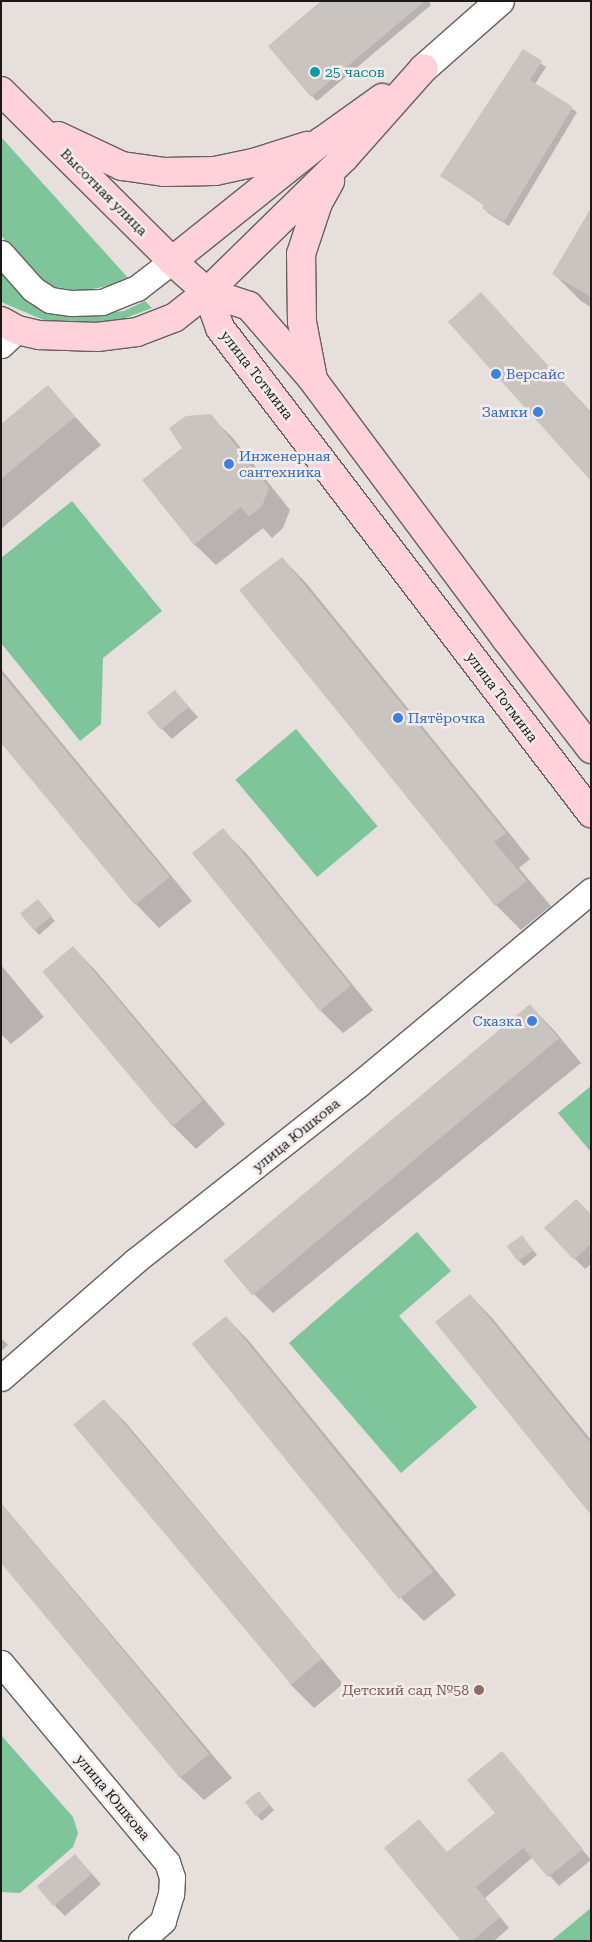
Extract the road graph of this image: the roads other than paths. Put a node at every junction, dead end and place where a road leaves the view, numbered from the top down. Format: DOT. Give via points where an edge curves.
graph roads {
  1 [pos="500,1"];
  2 [pos="424,68"];
  3 [pos="1,91"];
  4 [pos="41,129"];
  5 [pos="322,141"];
  6 [pos="344,158"];
  7 [pos="1,253"];
  8 [pos="172,261"];
  9 [pos="207,292"];
  10 [pos="7,332"];
  11 [pos="313,380"];
  12 [pos="591,749"];
  13 [pos="591,812"];
  14 [pos="591,891"];
  15 [pos="1,1378"];
  16 [pos="1,1663"];
  17 [pos="141,1941"];
  1 -- 2 [label="main road"];
  2 -- 5 [label="main road"];
  2 -- 6 [label="main road"];
  3 -- 4 [label="main road, Высотная улица"];
  4 -- 5 [label="main road" via="122,166 164,172 215,171 253,163"];
  4 -- 8 [label="main road, Высотная улица"];
  5 -- 8 [label="main road"];
  6 -- 9 [label="main road"];
  6 -- 11 [label="main road" via="318,203 301,254 302,322"];
  7 -- 8 [label="street" via="33,289 50,300 72,303 102,302 137,288"];
  8 -- 9 [label="main road, Высотная улица"];
  9 -- 10 [label="main road" via="174,318 137,332 97,338"];
  9 -- 11 [label="main road" via="249,306"];
  9 -- 13 [label="main road, улица Тотмина" via="220,328"];
  11 -- 12 [label="main road"];
  14 -- 15 [label="street, улица Юшкова" via="359,1084 135,1261"];
  16 -- 17 [label="street, улица Юшкова" via="167,1862 172,1877 171,1894 163,1921"];
}
